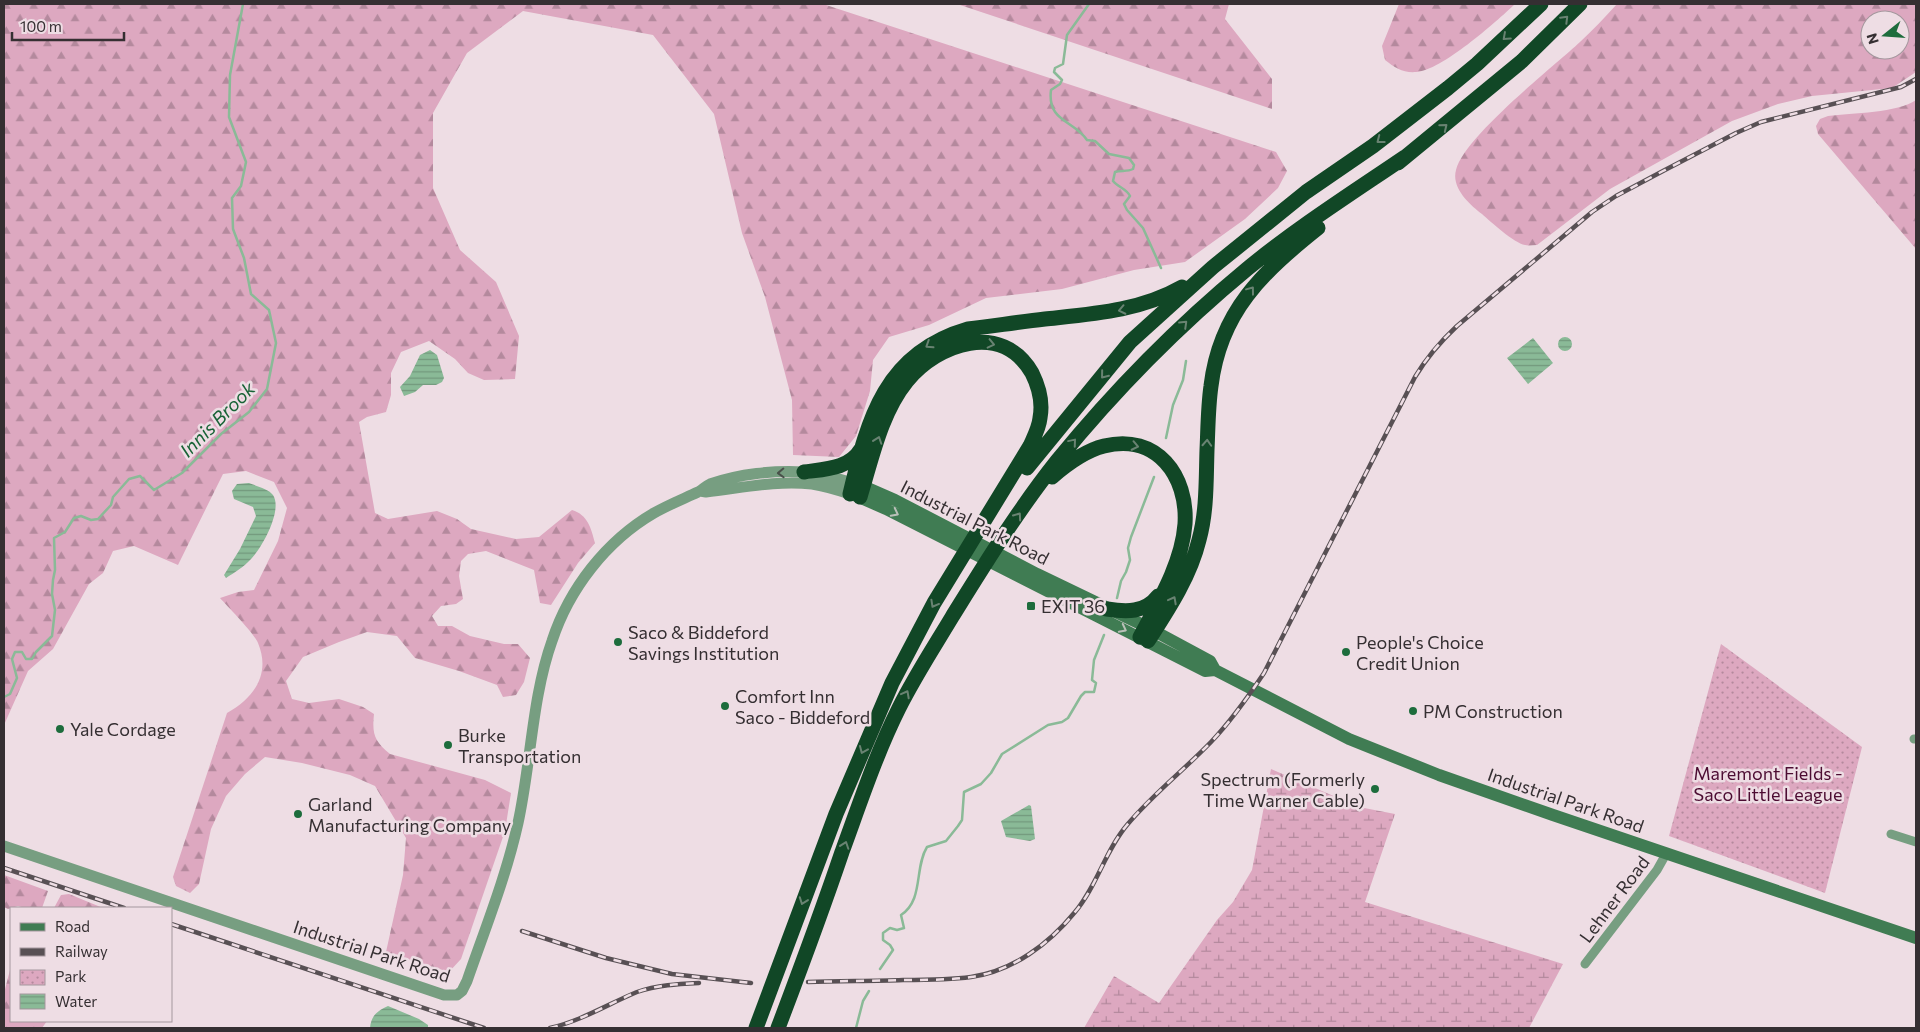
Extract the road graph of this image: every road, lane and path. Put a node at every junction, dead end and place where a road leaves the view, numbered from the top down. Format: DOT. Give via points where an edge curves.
graph roads {
  1 [pos="1541,4"];
  2 [pos="1580,4"];
  3 [pos="1406,157"];
  4 [pos="1213,267"];
  5 [pos="866,438"];
  6 [pos="804,472"];
  7 [pos="856,490"];
  8 [pos="700,491"];
  9 [pos="1032,495"];
  10 [pos="981,526"];
  11 [pos="1166,585"];
  12 [pos="1107,609"];
  13 [pos="1147,634"];
  14 [pos="1891,834"];
  15 [pos="1916,842"];
  16 [pos="4,846"];
  17 [pos="1666,854"];
  18 [pos="1916,938"];
  19 [pos="806,957"];
  20 [pos="1585,964"];
  21 [pos="764,1005"];
  22 [pos="752,1028"];
  23 [pos="756,1028"];
  24 [pos="778,1028"];
  25 [pos="786,1028"];
  1 -- 4 [label="highway, one-way" via="1448,88 1306,192"];
  3 -- 2 [label="highway, one-way" via="1522,61"];
  9 -- 3 [label="highway, one-way" via="1055,463 1114,395 1202,307 1321,213"];
  13 -- 3 [label="highway, one-way" via="1163,618 1180,588 1199,542 1205,506 1211,386 1219,350 1231,320 1253,287 1280,259"];
  4 -- 5 [label="highway, one-way" via="1174,292 1128,309 968,329 938,340 908,362 887,386 875,409"];
  4 -- 10 [label="highway, one-way" via="1130,342"];
  5 -- 6 [label="highway" via="850,461 838,467"];
  5 -- 7 [label="highway"];
  6 -- 7 [label="street, Industrial Park Road"];
  6 -- 8 [label="street, Industrial Park Road, one-way" via="742,476 712,484"];
  7 -- 8 [label="street, Industrial Park Road" via="768,483"];
  7 -- 10 [label="highway, one-way" via="890,408 913,374 937,355 958,345 976,342 995,344 1028,366 1040,392 1040,418 1024,458"];
  7 -- 12 [label="main road, Industrial Park Road" via="895,500"];
  7 -- 13 [label="main road, Industrial Park Road, one-way" via="886,509"];
  8 -- 16 [label="street, Industrial Park Road" via="652,514 620,537 585,577 564,610 551,641 542,676 512,847 467,981 457,995 444,995"];
  9 -- 11 [label="highway, one-way" via="1062,468 1096,449 1121,444 1153,452 1174,472 1185,506 1182,547"];
  19 -- 9 [label="highway, one-way" via="881,748 912,684 980,572"];
  10 -- 21 [label="highway, one-way" via="934,603 892,683 836,814"];
  11 -- 12 [label="highway" via="1153,602 1138,610"];
  11 -- 13 [label="highway"];
  12 -- 13 [label="main road, Industrial Park Road"];
  13 -- 17 [label="main road, Industrial Park Road" via="1205,671 1215,670 1375,750"];
  14 -- 15 [label="street"];
  17 -- 18 [label="main road, Industrial Park Road"];
  17 -- 20 [label="street, Lehner Road"];
  19 -- 24 [label="highway"];
  19 -- 25 [label="highway"];
  21 -- 22 [label="highway"];
  21 -- 23 [label="highway"];
}
